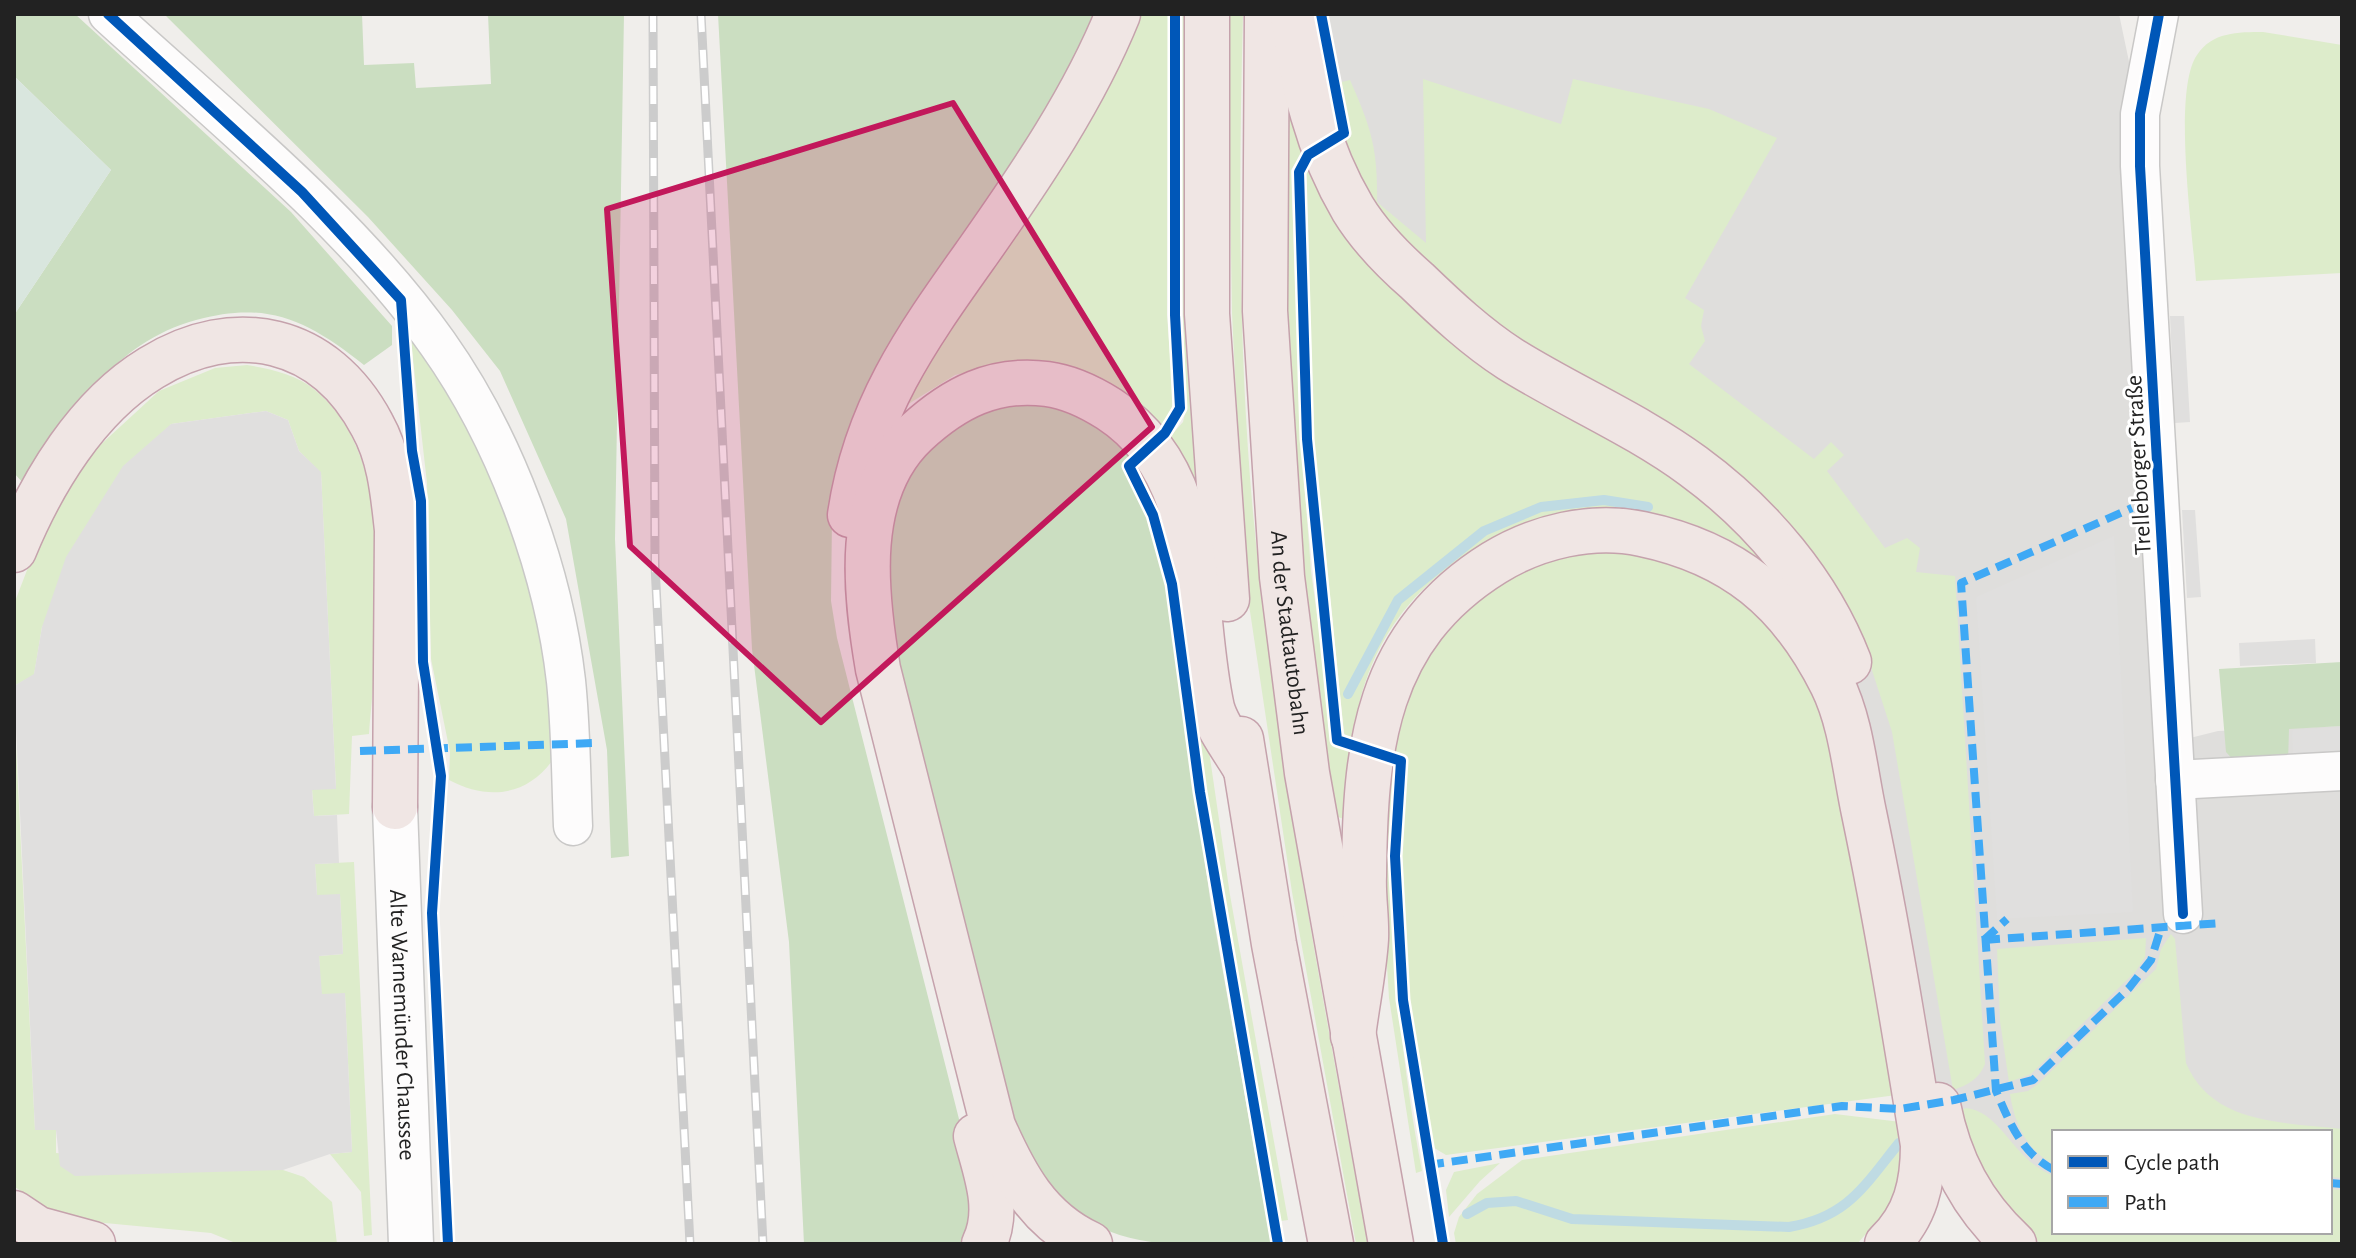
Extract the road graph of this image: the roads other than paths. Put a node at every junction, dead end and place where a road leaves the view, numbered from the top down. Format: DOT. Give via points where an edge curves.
graph roads {
  1 [pos="108,14"];
  2 [pos="1118,14"];
  3 [pos="1207,14"];
  4 [pos="1267,14"];
  5 [pos="1293,14"];
  6 [pos="2159,14"];
  7 [pos="14,550"];
  8 [pos="1244,766"];
  9 [pos="2342,771"];
  10 [pos="2175,780"];
  11 [pos="395,807"];
  12 [pos="573,826"];
  13 [pos="2183,914"];
  14 [pos="1353,1036"];
  15 [pos="14,1213"];
  16 [pos="93,1244"];
  17 [pos="411,1244"];
  18 [pos="984,1244"];
  19 [pos="1090,1244"];
  20 [pos="1331,1244"];
  21 [pos="1391,1244"];
  22 [pos="1887,1244"];
  23 [pos="2014,1244"];
  1 -- 12 [label="street" via="302,192 377,270 437,343 482,416 545,579 566,679"];
  2 -- 18 [label="highway" via="1104,50 1017,196 888,387 862,451 850,512 845,564 849,621 989,1186 993,1219"];
  3 -- 8 [label="highway" via="1207,314 1222,548"];
  4 -- 14 [label="highway, An der Stadtautobahn" via="1265,311 1282,577 1307,773"];
  5 -- 23 [label="highway" via="1307,98 1322,147 1354,210 1399,265 1508,357 1691,465 1744,507 1794,565 1838,633 1872,743 1946,1143 1969,1192"];
  6 -- 10 [label="street, Trelleborger Straße" via="2140,114 2140,166"];
  7 -- 11 [label="highway" via="65,455 150,368 205,343 231,338 276,343 324,365 352,391 373,426 392,486 397,530"];
  8 -- 19 [label="highway" via="1213,710 1187,523 1173,483 1125,419 1063,386 1011,383 956,401 907,441 874,510 867,559 878,669 993,1126 1017,1180 1045,1215"];
  8 -- 20 [label="highway"];
  9 -- 10 [label="street"];
  10 -- 13 [label="street, Trelleborger Straße"];
  11 -- 17 [label="street, Alte Warnemünder Chaussee"];
  14 -- 21 [label="highway, An der Stadtautobahn"];
  14 -- 22 [label="highway" via="1366,937 1363,880 1370,750 1380,706 1400,659 1430,616 1467,579 1511,552 1564,533 1626,530 1681,542 1730,564 1776,601 1810,643 1834,689 1883,901 1923,1145 1923,1182 1910,1215"];
  15 -- 16 [label="highway" via="38,1229"];
}
